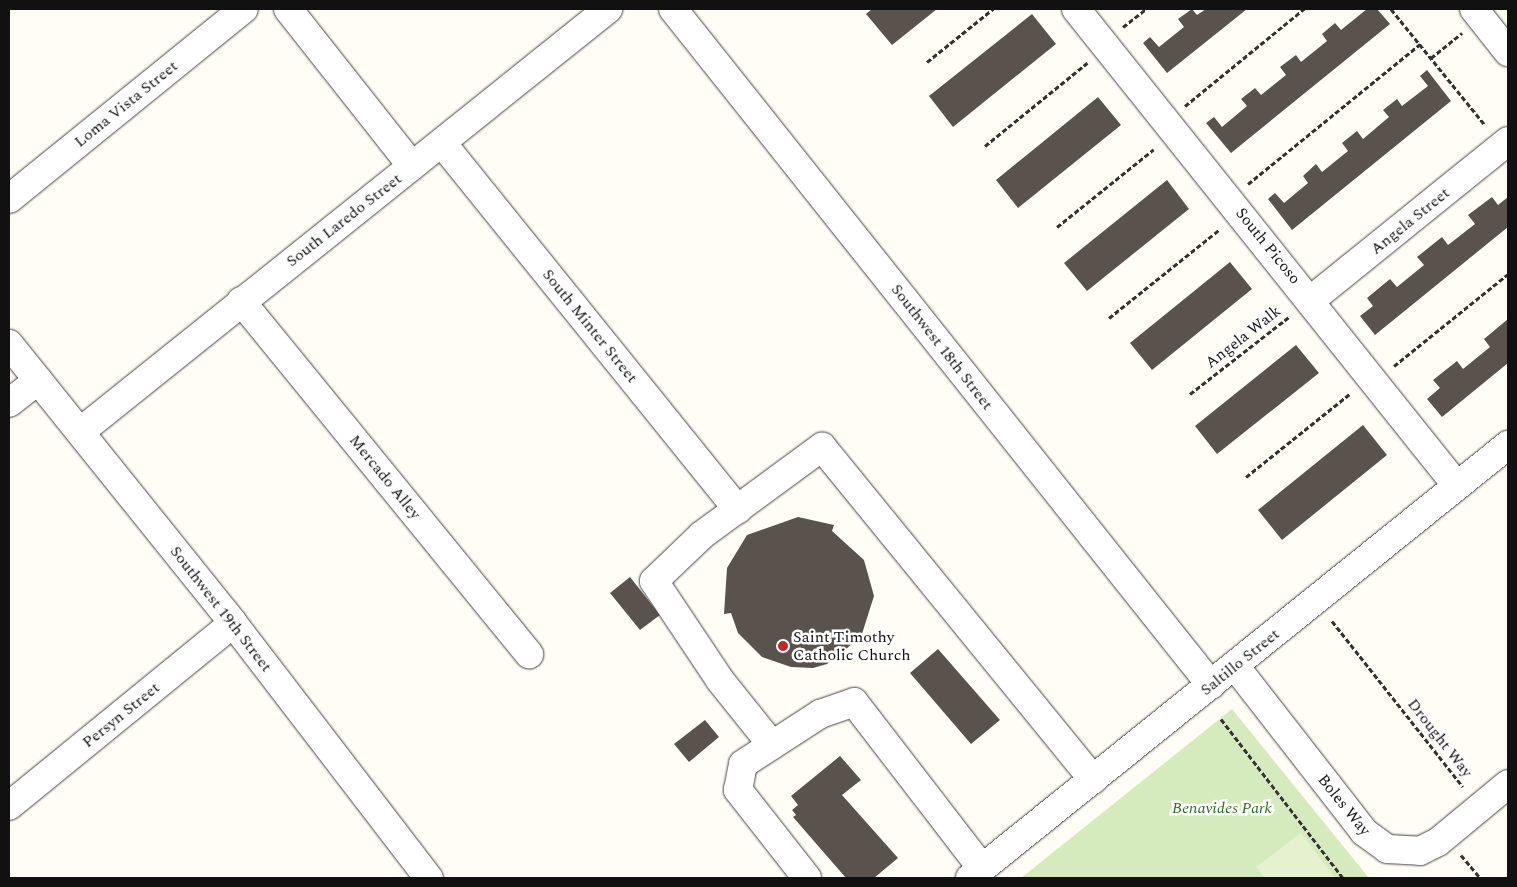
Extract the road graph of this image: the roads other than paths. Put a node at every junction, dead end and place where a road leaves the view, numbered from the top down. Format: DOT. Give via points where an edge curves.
graph roads {
  1 [pos="244,9"];
  2 [pos="288,9"];
  3 [pos="608,9"];
  4 [pos="673,9"];
  5 [pos="1076,9"];
  6 [pos="1477,13"];
  7 [pos="1508,52"];
  8 [pos="442,143"];
  9 [pos="1505,144"];
  10 [pos="412,166"];
  11 [pos="9,199"];
  12 [pos="1312,300"];
  13 [pos="241,301"];
  14 [pos="9,344"];
  15 [pos="38,380"];
  16 [pos="9,403"];
  17 [pos="80,432"];
  18 [pos="1505,454"];
  19 [pos="1457,486"];
  20 [pos="738,510"];
  21 [pos="233,623"];
  22 [pos="529,654"];
  23 [pos="1235,666"];
  24 [pos="1211,685"];
  25 [pos="772,745"];
  26 [pos="1093,780"];
  27 [pos="1508,784"];
  28 [pos="9,806"];
  29 [pos="976,873"];
  30 [pos="422,876"];
  31 [pos="807,878"];
  1 -- 11 [label="street, Loma Vista Street"];
  2 -- 10 [label="street"];
  3 -- 8 [label="street, South Laredo Street"];
  4 -- 24 [label="street, Southwest 18th Street"];
  5 -- 12 [label="street, South Picoso"];
  6 -- 7 [label="street"];
  8 -- 10 [label="street, South Laredo Street"];
  8 -- 20 [label="street, South Minter Street"];
  9 -- 12 [label="street, Angela Street"];
  10 -- 13 [label="street, South Laredo Street"];
  12 -- 19 [label="street, South Picoso"];
  13 -- 17 [label="street, South Laredo Street"];
  13 -- 22 [label="street, Mercado Alley"];
  14 -- 15 [label="street, Southwest 19th Street"];
  15 -- 16 [label="street"];
  15 -- 17 [label="street, Southwest 19th Street"];
  17 -- 21 [label="street, Southwest 19th Street"];
  18 -- 19 [label="street, Saltillo Street"];
  19 -- 23 [label="street, Saltillo Street"];
  20 -- 25 [label="street" via="702,535 654,581 720,680"];
  20 -- 26 [label="street" via="822,447"];
  21 -- 28 [label="street, Persyn Street"];
  21 -- 30 [label="street, Southwest 19th Street"];
  23 -- 24 [label="street, Saltillo Street"];
  23 -- 27 [label="street, Boles Way" via="1364,832 1387,849 1420,851 1438,842"];
  24 -- 26 [label="street, Saltillo Street"];
  25 -- 29 [label="street" via="820,714 854,702"];
  25 -- 31 [label="street" via="743,764 738,790"];
  26 -- 29 [label="street, Saltillo Street"];
}
